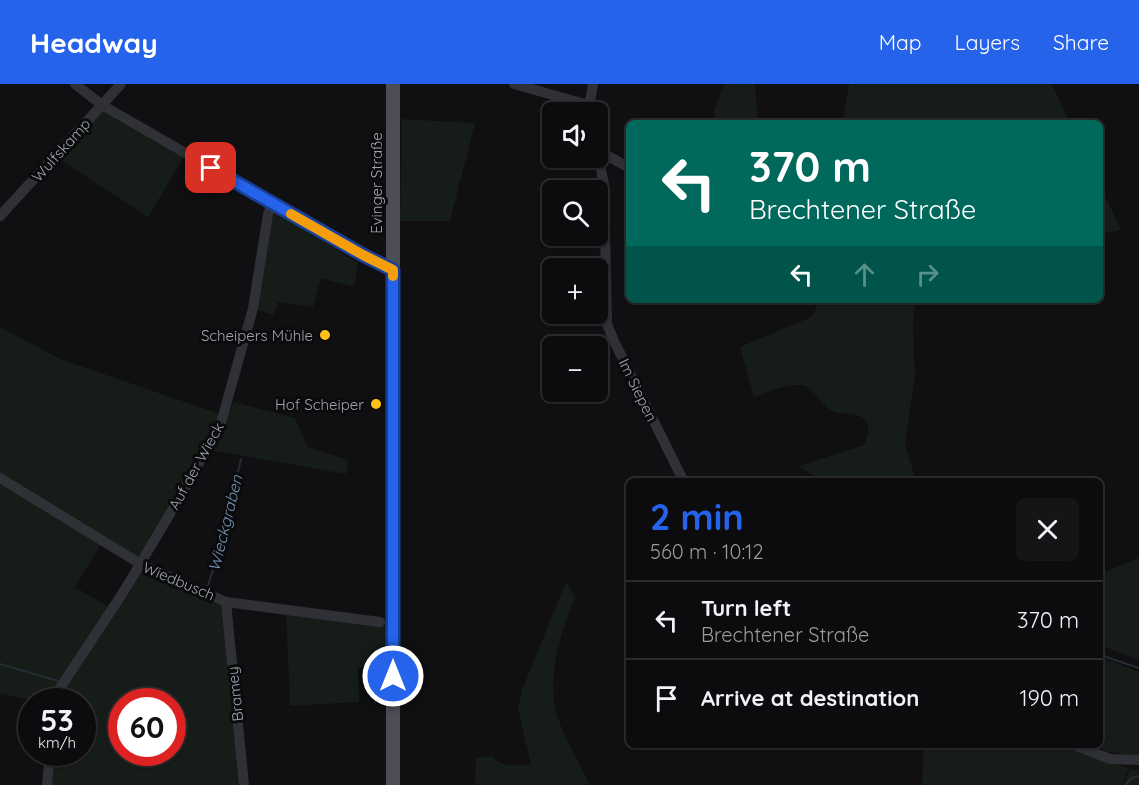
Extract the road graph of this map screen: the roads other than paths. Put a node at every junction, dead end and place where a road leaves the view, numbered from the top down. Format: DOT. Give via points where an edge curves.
graph roads {
  1 [pos="75,84"];
  2 [pos="121,84"];
  3 [pos="393,84"];
  4 [pos="514,84"];
  5 [pos="593,84"];
  6 [pos="567,102"];
  7 [pos="589,102"];
  8 [pos="102,105"];
  9 [pos="608,157"];
  10 [pos="626,166"];
  11 [pos="601,168"];
  12 [pos="272,204"];
  13 [pos="0,216"];
  14 [pos="393,270"];
  15 [pos="0,478"];
  16 [pos="682,478"];
  17 [pos="138,563"];
  18 [pos="226,602"];
  19 [pos="380,622"];
  20 [pos="60,688"];
  21 [pos="1082,748"];
  22 [pos="1139,760"];
  23 [pos="48,766"];
  24 [pos="46,785"];
  25 [pos="244,785"];
  26 [pos="393,785"];
  1 -- 8 [label="street"];
  2 -- 8 [label="street, Wulfskamp"];
  3 -- 14 [label="main road, Evinger Straße"];
  4 -- 6 [label="street"];
  5 -- 7 [label="street"];
  8 -- 12 [label="street"];
  8 -- 13 [label="street, Wulfskamp"];
  9 -- 10 [label="street"];
  11 -- 16 [label="street, Im Siepen" via="607,324"];
  12 -- 14 [label="street"];
  12 -- 17 [label="street, Auf der Wieck" via="248,329 221,423"];
  14 -- 26 [label="main road, Evinger Straße"];
  15 -- 17 [label="street, Wiedbusch"];
  17 -- 18 [label="street, Wiedbusch"];
  17 -- 20 [label="street, Auf der Wieck"];
  18 -- 19 [label="street, Wiedbusch"];
  18 -- 25 [label="street, Bramey"];
  21 -- 22 [label="street" via="1110,759"];
  23 -- 24 [label="street"];
}
